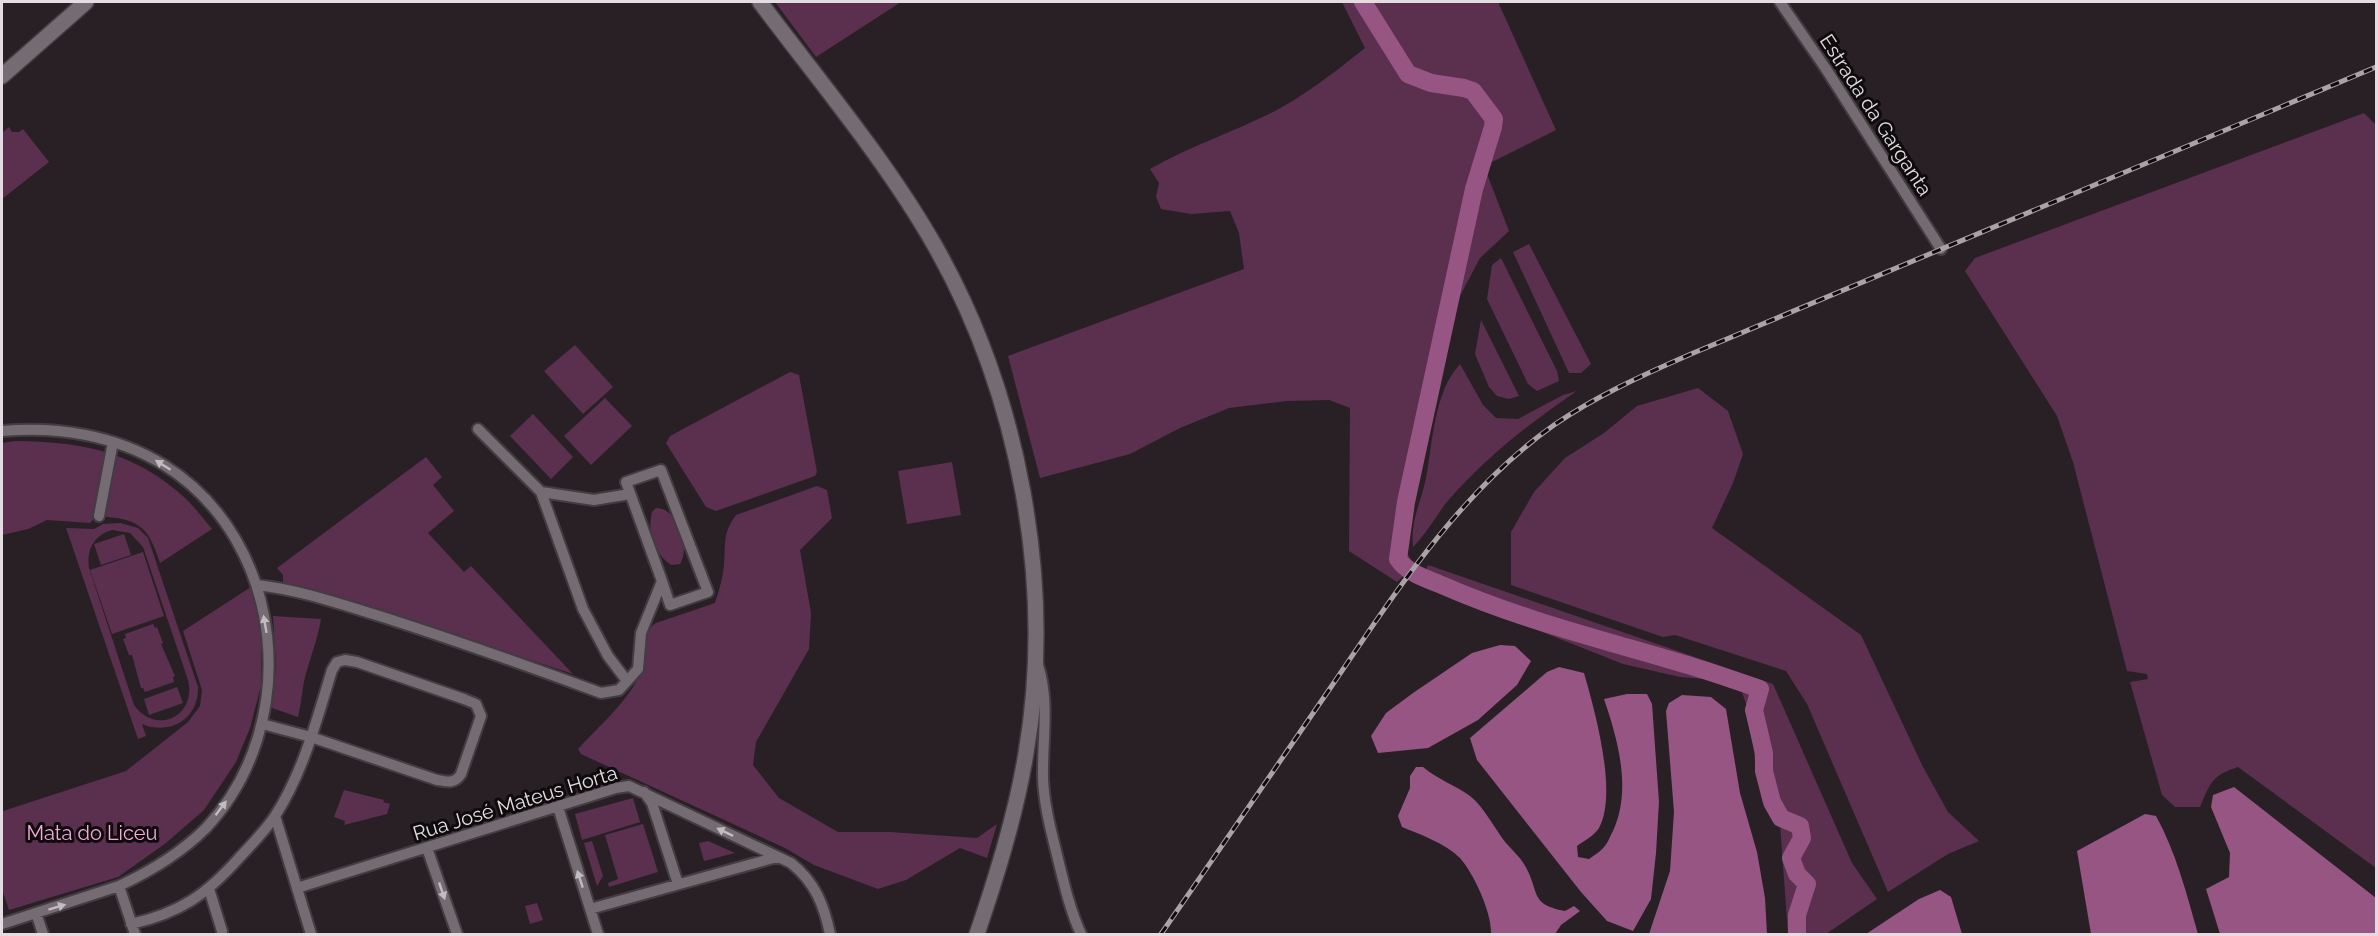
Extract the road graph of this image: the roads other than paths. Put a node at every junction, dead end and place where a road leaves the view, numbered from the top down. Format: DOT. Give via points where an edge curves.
graph roads {
  1 [pos="760,2"];
  2 [pos="1780,2"];
  3 [pos="82,3"];
  4 [pos="2,76"];
  5 [pos="1941,249"];
  6 [pos="478,429"];
  7 [pos="2,431"];
  8 [pos="113,442"];
  9 [pos="541,492"];
  10 [pos="630,494"];
  11 [pos="99,516"];
  12 [pos="662,581"];
  13 [pos="257,585"];
  14 [pos="1034,654"];
  15 [pos="627,681"];
  16 [pos="262,724"];
  17 [pos="311,737"];
  18 [pos="644,792"];
  19 [pos="666,803"];
  20 [pos="558,807"];
  21 [pos="655,813"];
  22 [pos="275,816"];
  23 [pos="264,830"];
  24 [pos="282,837"];
  25 [pos="427,848"];
  26 [pos="777,857"];
  27 [pos="678,884"];
  28 [pos="994,885"];
  29 [pos="119,886"];
  30 [pos="297,888"];
  31 [pos="209,889"];
  32 [pos="590,909"];
  33 [pos="36,913"];
  34 [pos="2,924"];
  35 [pos="133,929"];
  36 [pos="224,933"];
  37 [pos="43,934"];
  38 [pos="311,934"];
  39 [pos="457,934"];
  40 [pos="598,934"];
  41 [pos="826,934"];
  42 [pos="971,934"];
  43 [pos="977,934"];
  44 [pos="1081,934"];
  1 -- 14 [label="main road" via="906,200 935,246 985,353 1023,487 1034,588"];
  2 -- 5 [label="street, Estrada da Garganta"];
  3 -- 4 [label="main road"];
  6 -- 9 [label="street"];
  7 -- 8 [label="street" via="61,431"];
  8 -- 11 [label="street"];
  13 -- 8 [label="street, one-way" via="233,537 202,496 164,465"];
  9 -- 10 [label="street" via="594,500"];
  9 -- 15 [label="street" via="583,609 608,656"];
  10 -- 12 [label="street"];
  10 -- 12 [label="street" via="627,482 662,470 708,592 670,605"];
  12 -- 15 [label="street" via="641,633 638,669"];
  13 -- 15 [label="street" via="365,612 601,693 620,690"];
  16 -- 13 [label="street, one-way" via="269,658"];
  14 -- 28 [label="main road" via="1026,753"];
  14 -- 44 [label="street" via="1043,680 1043,779 1047,811 1067,898"];
  16 -- 17 [label="street"];
  29 -- 16 [label="street, one-way" via="176,852 206,828 237,785"];
  17 -- 17 [label="street" via="450,782 461,774 480,712 476,704 464,699 342,660 332,668"];
  17 -- 22 [label="street"];
  18 -- 19 [label="street, Rua José Mateus Horta"];
  18 -- 20 [label="street, Rua José Mateus Horta" via="620,787"];
  18 -- 21 [label="street"];
  19 -- 21 [label="street"];
  26 -- 19 [label="street, Rua José Mateus Horta, one-way"];
  20 -- 25 [label="street, Rua José Mateus Horta"];
  32 -- 20 [label="street, one-way"];
  21 -- 27 [label="street"];
  22 -- 23 [label="street"];
  22 -- 24 [label="street"];
  23 -- 24 [label="street"];
  23 -- 31 [label="street"];
  24 -- 30 [label="street"];
  25 -- 30 [label="street, Rua José Mateus Horta"];
  25 -- 39 [label="street, one-way"];
  26 -- 27 [label="street"];
  26 -- 41 [label="street, Rua José Mateus Horta" via="791,863 811,881 825,911"];
  27 -- 32 [label="street"];
  28 -- 42 [label="main road"];
  28 -- 43 [label="main road"];
  33 -- 29 [label="street, one-way"];
  29 -- 35 [label="street"];
  30 -- 38 [label="street"];
  31 -- 35 [label="street" via="178,910"];
  31 -- 36 [label="street"];
  32 -- 40 [label="street"];
  33 -- 34 [label="street"];
  33 -- 37 [label="street"];
}
